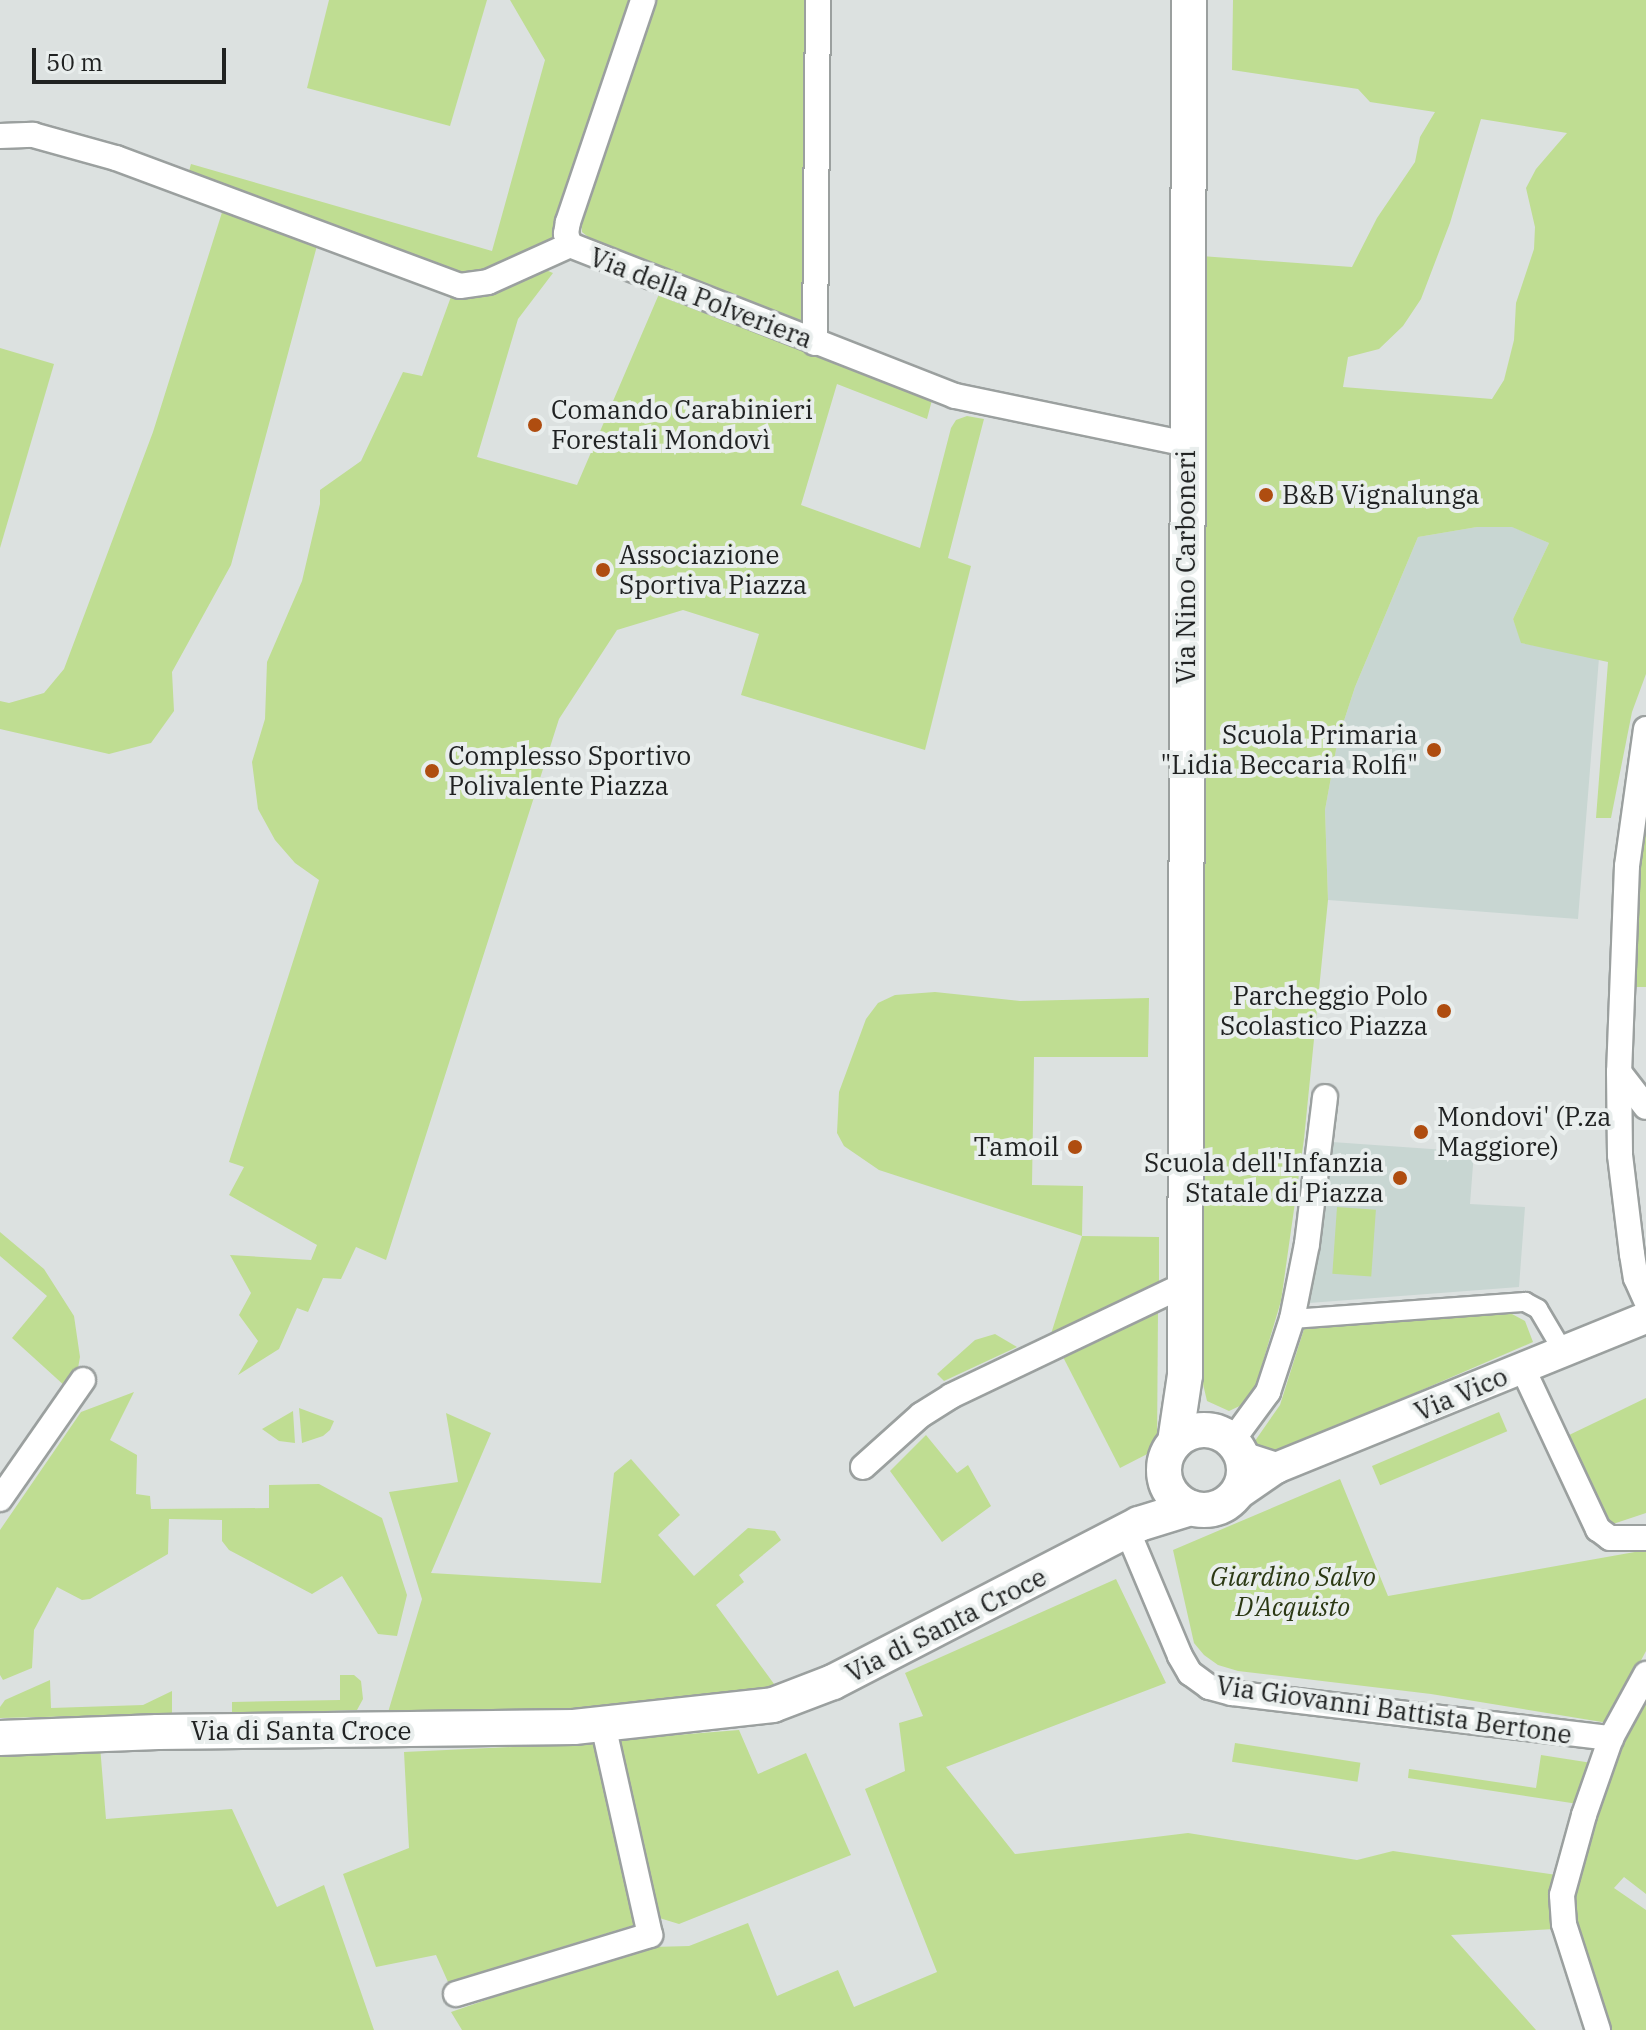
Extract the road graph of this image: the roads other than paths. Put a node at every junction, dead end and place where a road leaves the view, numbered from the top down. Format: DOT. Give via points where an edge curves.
graph roads {
  1 [pos="643,0"];
  2 [pos="818,0"];
  3 [pos="1189,0"];
  4 [pos="0,136"];
  5 [pos="570,245"];
  6 [pos="815,343"];
  7 [pos="1186,444"];
  8 [pos="1646,729"];
  9 [pos="1619,1072"];
  10 [pos="1325,1097"];
  11 [pos="1646,1107"];
  12 [pos="1643,1284"];
  13 [pos="1184,1285"];
  14 [pos="1646,1318"];
  15 [pos="1292,1319"];
  16 [pos="1564,1353"];
  17 [pos="1523,1369"];
  18 [pos="1185,1375"];
  19 [pos="83,1380"];
  20 [pos="1175,1442"];
  21 [pos="1227,1443"];
  22 [pos="863,1467"];
  23 [pos="1276,1468"];
  24 [pos="1164,1476"];
  25 [pos="1234,1497"];
  26 [pos="0,1499"];
  27 [pos="1191,1508"];
  28 [pos="1133,1528"];
  29 [pos="1644,1537"];
  30 [pos="1646,1674"];
  31 [pos="603,1725"];
  32 [pos="0,1738"];
  33 [pos="1611,1738"];
  34 [pos="456,1994"];
  35 [pos="1598,2030"];
  1 -- 5 [label="street" via="568,222"];
  2 -- 6 [label="street"];
  3 -- 7 [label="main road, Via Nino Carboneri"];
  4 -- 5 [label="street, Via della Polveriera" via="33,135 130,162 451,285 488,282"];
  5 -- 6 [label="street, Via della Polveriera"];
  6 -- 7 [label="street, Via della Polveriera" via="968,400"];
  7 -- 13 [label="main road, Via Nino Carboneri"];
  8 -- 9 [label="street" via="1627,866"];
  9 -- 11 [label="street"];
  9 -- 12 [label="street" via="1620,1155"];
  10 -- 15 [label="street"];
  13 -- 18 [label="main road, Via Nino Carboneri"];
  13 -- 22 [label="street" via="951,1396 921,1415"];
  14 -- 16 [label="street, Via Vico"];
  15 -- 16 [label="street" via="1525,1302 1538,1309"];
  15 -- 21 [label="street" via="1268,1392"];
  16 -- 17 [label="street, Via Vico"];
  17 -- 23 [label="street, Via Vico"];
  17 -- 29 [label="street" via="1598,1529 1610,1538"];
  18 -- 20 [label="main road, Via Nino Carboneri"];
  18 -- 21 [label="main road, Via Nino Carboneri" via="1198,1418"];
  19 -- 26 [label="street"];
  20 -- 21 [label="main road" via="1195,1431"];
  20 -- 24 [label="main road, Via Nino Carboneri"];
  21 -- 23 [label="street"];
  21 -- 25 [label="main road" via="1243,1478"];
  23 -- 25 [label="street, Via Vico"];
  24 -- 27 [label="main road" via="1173,1496"];
  24 -- 28 [label="main road"];
  25 -- 27 [label="main road" via="1214,1509"];
  27 -- 28 [label="main road, Via di Santa Croce"];
  28 -- 31 [label="main road, Via di Santa Croce" via="813,1691 749,1709"];
  28 -- 33 [label="street, Via Giovanni Battista Bertone" via="1180,1656 1190,1673 1209,1687"];
  30 -- 33 [label="street"];
  31 -- 32 [label="main road, Via di Santa Croce"];
  31 -- 34 [label="street" via="650,1935"];
  33 -- 35 [label="street" via="1562,1895 1564,1924"];
}
